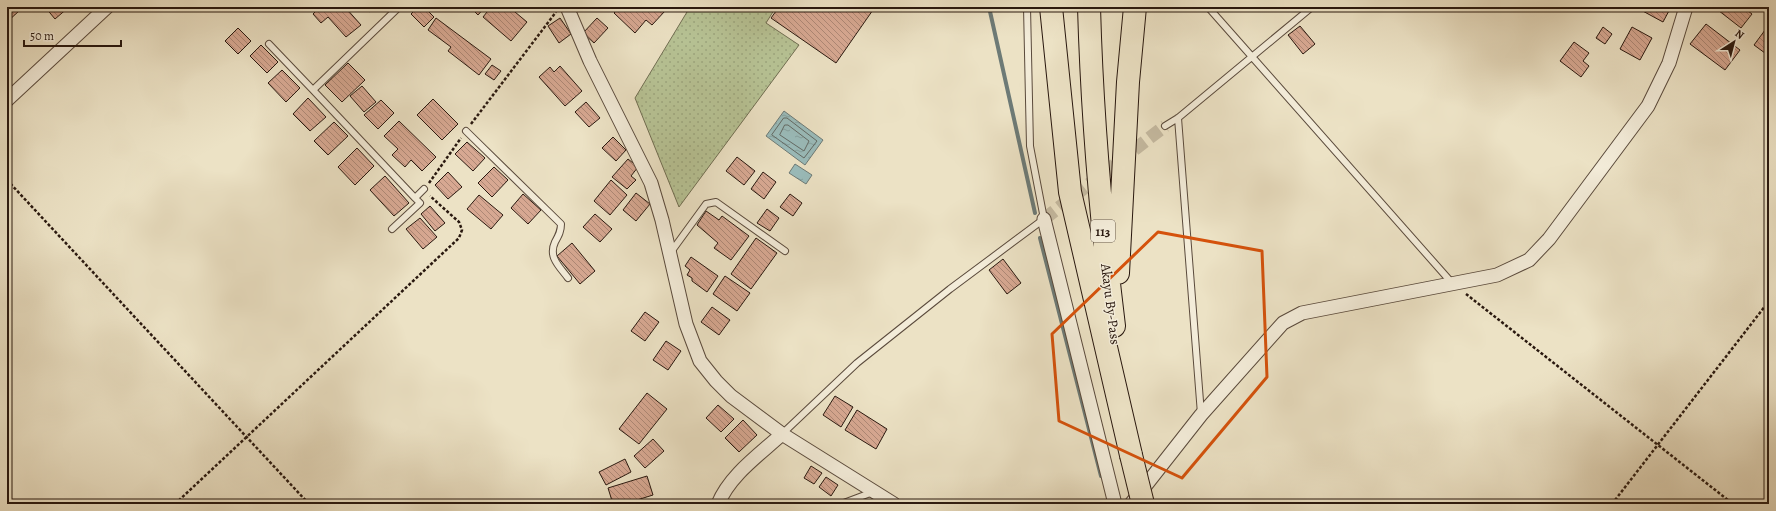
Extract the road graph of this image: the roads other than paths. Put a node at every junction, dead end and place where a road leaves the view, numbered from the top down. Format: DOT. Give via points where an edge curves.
graph roads {
  1 [pos="107,7"];
  2 [pos="400,7"];
  3 [pos="567,7"];
  4 [pos="1028,7"];
  5 [pos="1051,7"];
  6 [pos="1089,7"];
  7 [pos="1135,7"];
  8 [pos="1208,7"];
  9 [pos="1312,7"];
  10 [pos="1686,7"];
  11 [pos="268,44"];
  12 [pos="1253,58"];
  13 [pos="313,90"];
  14 [pos="7,100"];
  15 [pos="1178,118"];
  16 [pos="1165,126"];
  17 [pos="466,131"];
  18 [pos="424,190"];
  19 [pos="415,198"];
  20 [pos="1044,219"];
  21 [pos="392,229"];
  22 [pos="785,251"];
  23 [pos="670,254"];
  24 [pos="568,278"];
  25 [pos="1452,283"];
  26 [pos="1115,335"];
  27 [pos="1201,415"];
  28 [pos="782,434"];
  29 [pos="1131,454"];
  30 [pos="874,491"];
  31 [pos="718,504"];
  32 [pos="841,504"];
  33 [pos="894,504"];
  34 [pos="1115,504"];
  35 [pos="1131,504"];
  36 [pos="1143,504"];
  1 -- 14 [label="street"];
  2 -- 13 [label="lane"];
  3 -- 23 [label="street" via="590,61 651,183"];
  4 -- 20 [label="lane" via="1030,146"];
  5 -- 29 [label="highway" via="1070,192"];
  6 -- 26 [label="highway, Akayu By-Pass / 113" via="1097,159"];
  7 -- 26 [label="highway" via="1128,82"];
  8 -- 12 [label="lane"];
  9 -- 12 [label="lane"];
  10 -- 25 [label="street" via="1669,63 1648,106 1550,239 1529,260 1497,275"];
  11 -- 13 [label="lane"];
  12 -- 15 [label="lane"];
  12 -- 25 [label="lane"];
  13 -- 19 [label="lane"];
  15 -- 16 [label="lane"];
  15 -- 27 [label="lane"];
  17 -- 24 [label="lane" via="561,224 561,231 552,248 552,258"];
  18 -- 19 [label="lane"];
  19 -- 21 [label="lane" via="420,203"];
  20 -- 28 [label="lane" via="857,363"];
  20 -- 34 [label="street"];
  22 -- 23 [label="lane" via="716,202 706,204"];
  23 -- 28 [label="street" via="686,324 700,361 731,396"];
  25 -- 27 [label="street" via="1302,313 1283,323"];
  26 -- 29 [label="highway, Akayu By-Pass / 113"];
  27 -- 35 [label="street"];
  28 -- 30 [label="street"];
  28 -- 31 [label="street" via="737,475 725,489"];
  29 -- 36 [label="highway, Akayu By-Pass / 113, bridge"];
  30 -- 32 [label="lane"];
  30 -- 33 [label="street"];
}
